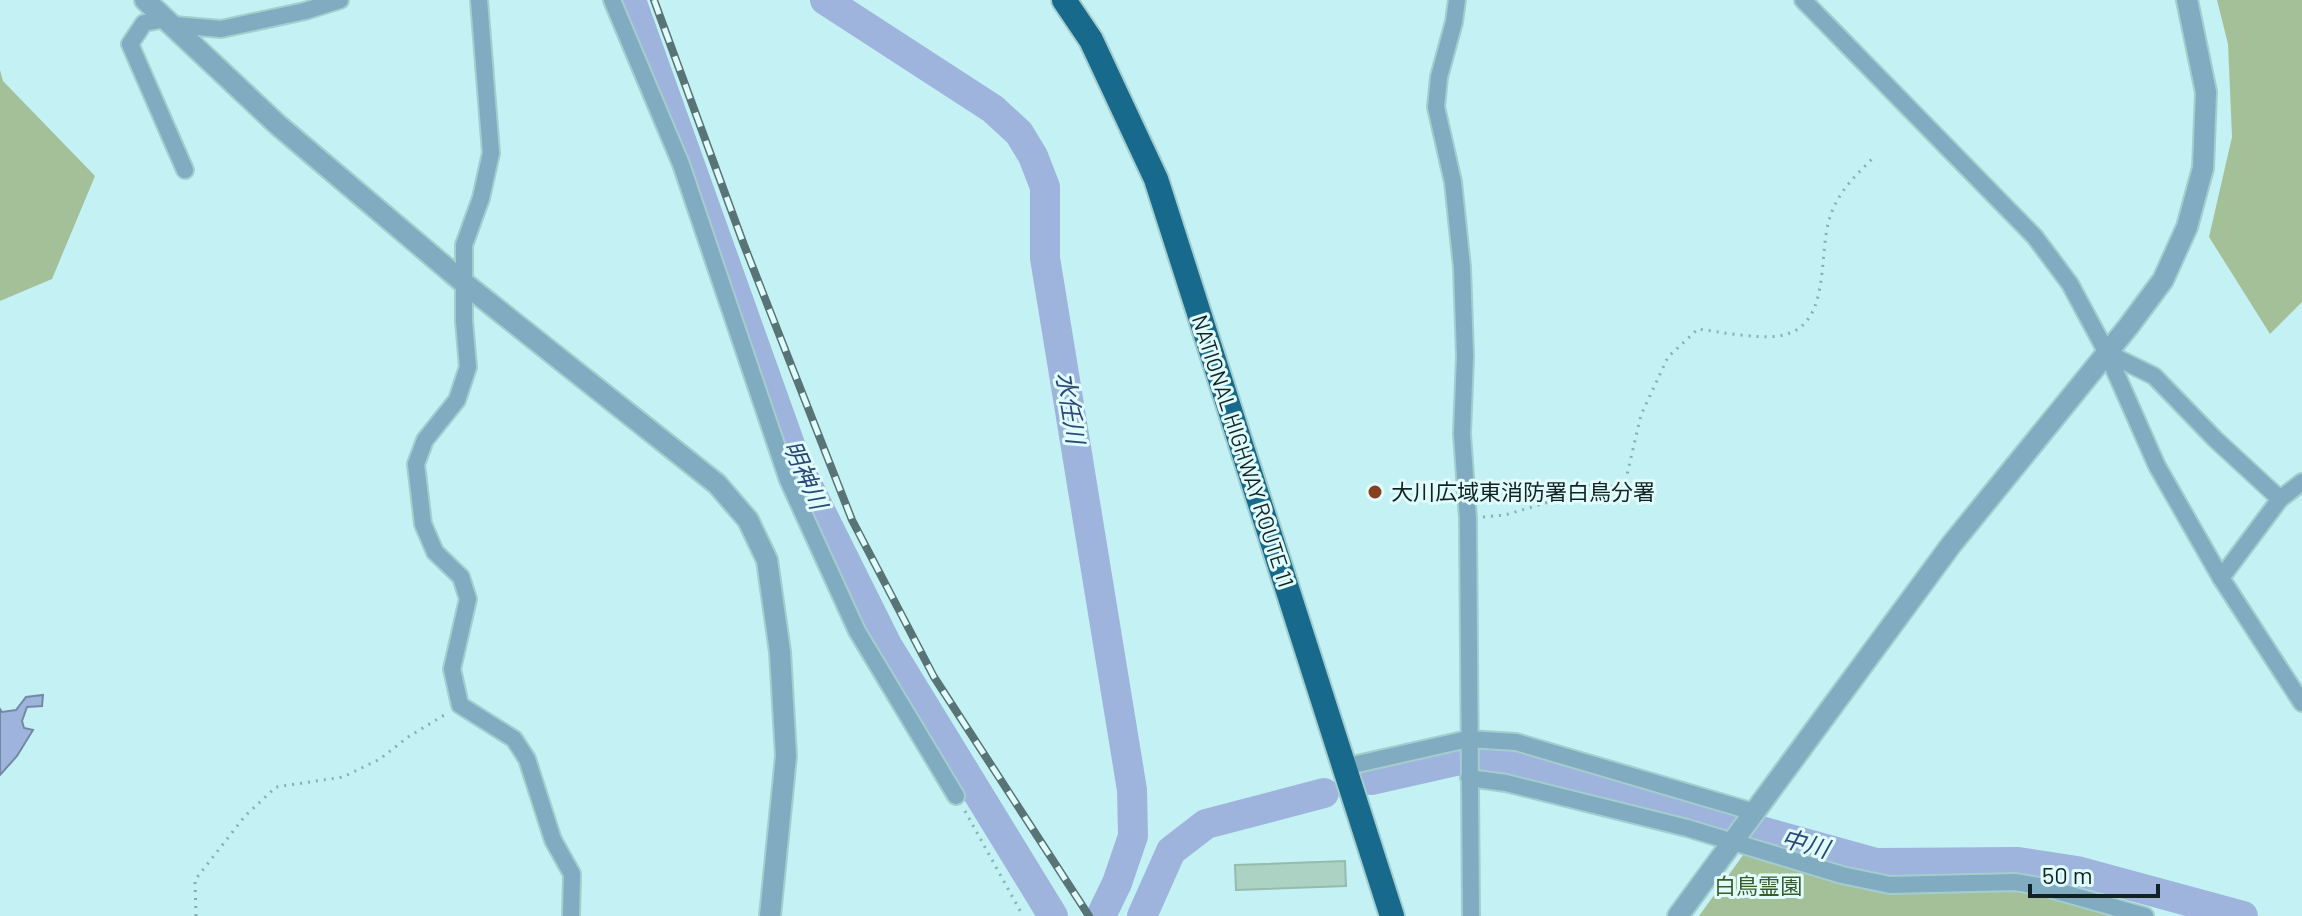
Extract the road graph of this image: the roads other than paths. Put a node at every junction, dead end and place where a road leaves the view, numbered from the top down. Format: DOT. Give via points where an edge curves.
graph roads {
  1 [pos="145,0"];
  2 [pos="340,0"];
  3 [pos="479,0"];
  4 [pos="612,0"];
  5 [pos="1064,0"];
  6 [pos="1457,0"];
  7 [pos="1803,0"];
  8 [pos="2187,0"];
  9 [pos="170,22"];
  10 [pos="185,170"];
  11 [pos="464,283"];
  12 [pos="2107,353"];
  13 [pos="2302,482"];
  14 [pos="2280,499"];
  15 [pos="2221,578"];
  16 [pos="2302,703"];
  17 [pos="1468,743"];
  18 [pos="1344,767"];
  19 [pos="1469,778"];
  20 [pos="956,796"];
  21 [pos="1754,812"];
  22 [pos="1732,842"];
  23 [pos="571,916"];
  24 [pos="770,916"];
  25 [pos="1392,916"];
  26 [pos="1471,916"];
  27 [pos="1678,916"];
  28 [pos="2145,916"];
  1 -- 9 [label="street"];
  2 -- 9 [label="street" via="221,29"];
  3 -- 11 [label="street" via="491,153 464,245"];
  4 -- 20 [label="street" via="681,164 788,480 857,631"];
  5 -- 18 [label="highway, NATIONAL HIGHWAY ROUTE 11" via="1091,40 1156,179"];
  6 -- 17 [label="street" via="1436,107 1453,182 1462,267"];
  7 -- 12 [label="street" via="2035,237 2070,284"];
  8 -- 12 [label="street" via="2206,92 2203,168 2187,227 2163,280"];
  9 -- 10 [label="street" via="144,23 130,44"];
  9 -- 11 [label="street" via="278,125"];
  11 -- 23 [label="street" via="468,367 457,400 425,440 416,464 423,524 435,552 461,577 468,599 452,669 460,705 514,739 527,759 553,840 572,874"];
  11 -- 24 [label="street" via="717,484 748,520 767,560 780,652 786,756"];
  12 -- 14 [label="street" via="2154,376"];
  12 -- 15 [label="street" via="2157,466"];
  12 -- 21 [label="street" via="1951,545"];
  13 -- 14 [label="street"];
  14 -- 15 [label="street"];
  15 -- 16 [label="street"];
  17 -- 18 [label="street"];
  17 -- 19 [label="street"];
  17 -- 21 [label="street" via="1516,742"];
  18 -- 25 [label="highway, NATIONAL HIGHWAY ROUTE 11"];
  19 -- 22 [label="street"];
  19 -- 26 [label="street"];
  21 -- 22 [label="street"];
  22 -- 27 [label="street"];
  22 -- 28 [label="street" via="1890,885 2015,882"];
}
